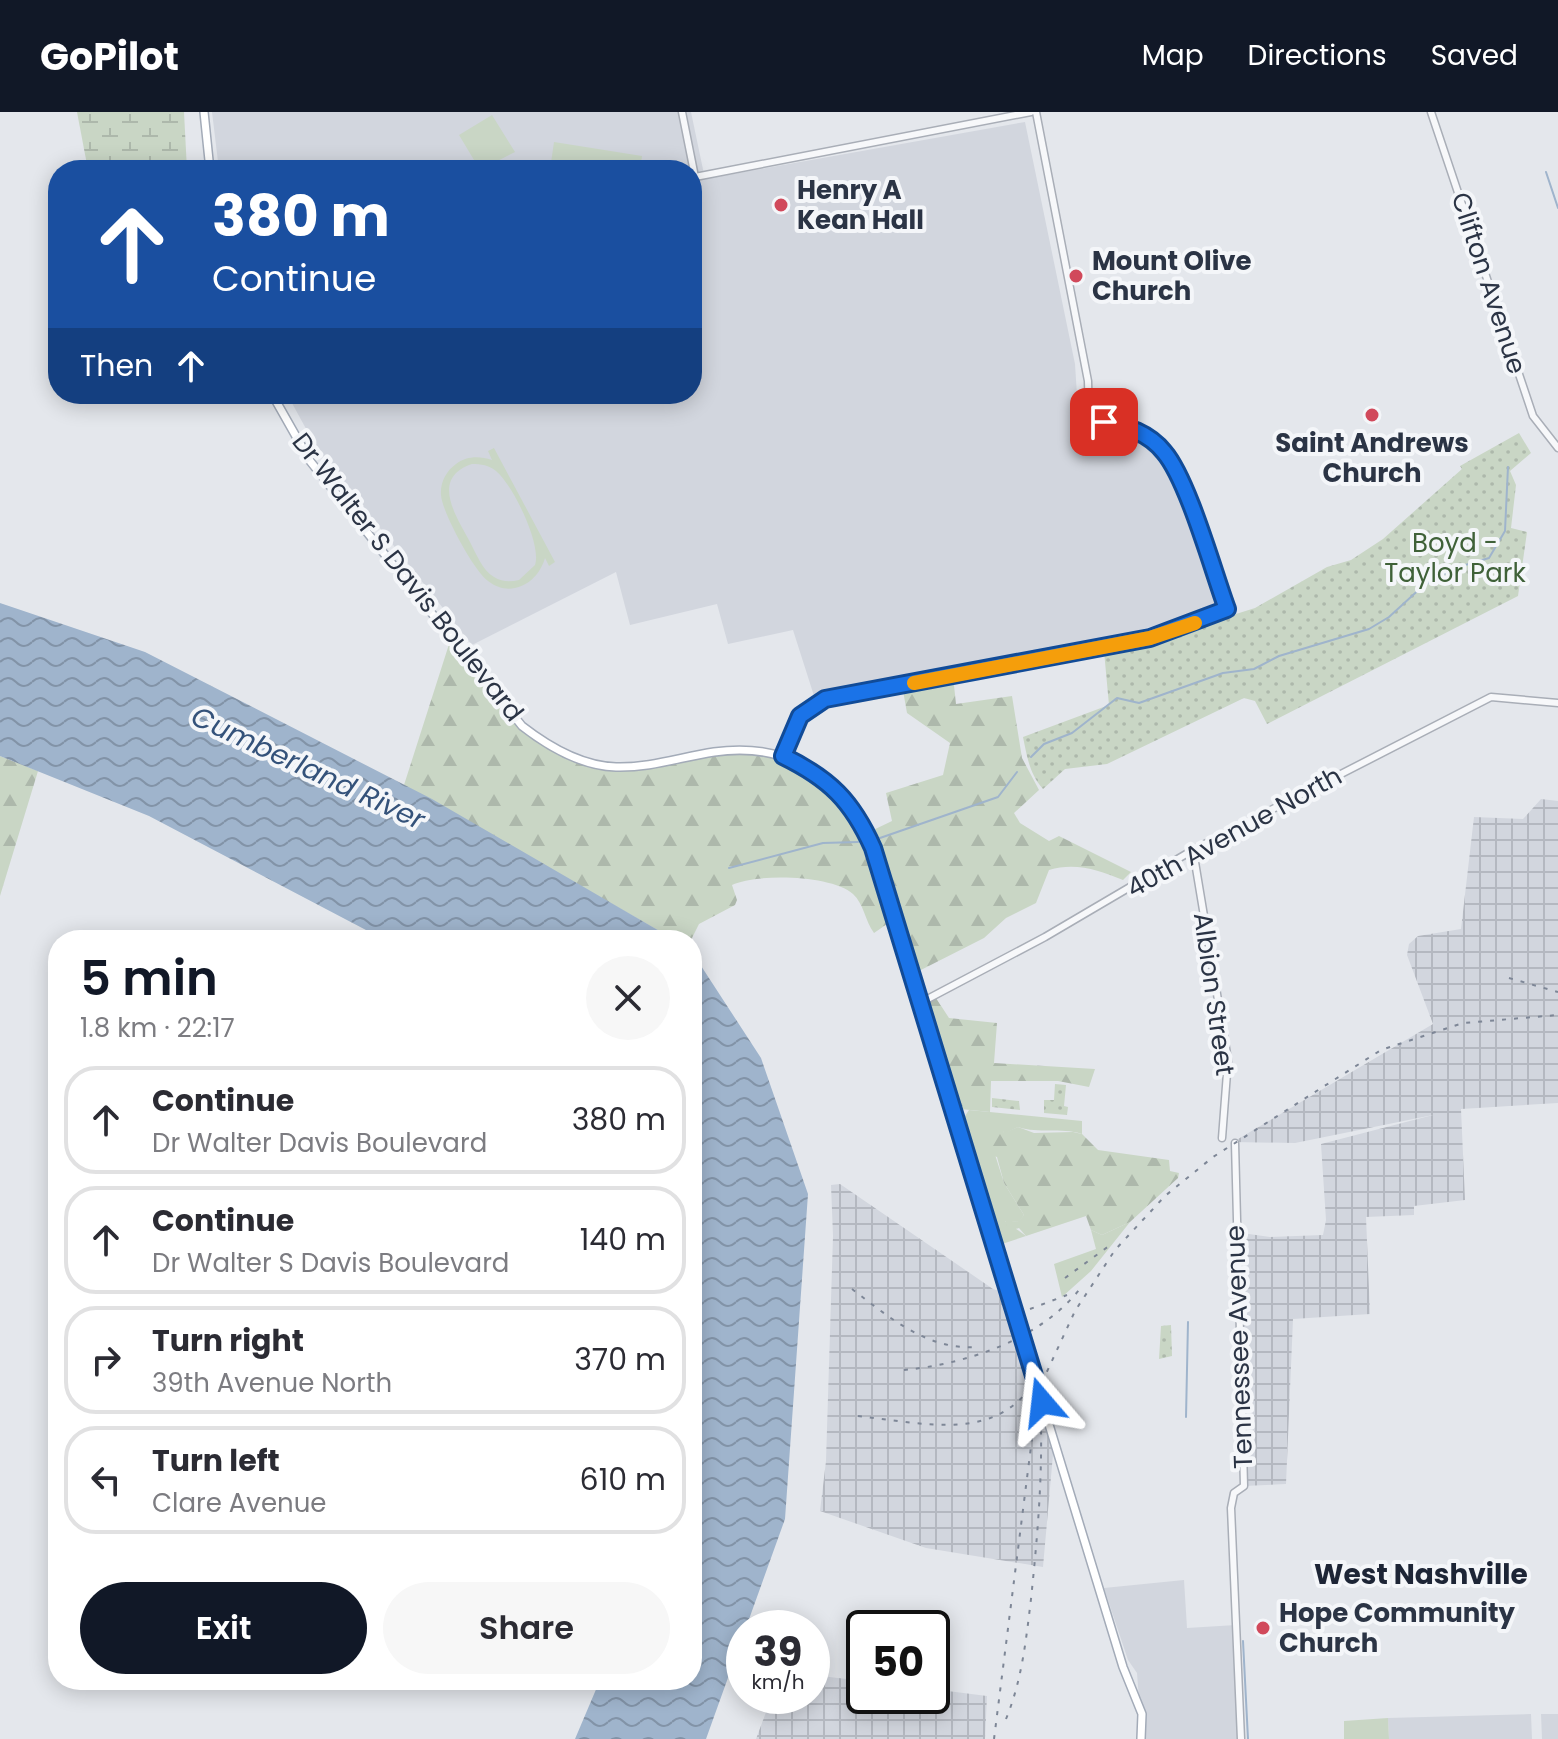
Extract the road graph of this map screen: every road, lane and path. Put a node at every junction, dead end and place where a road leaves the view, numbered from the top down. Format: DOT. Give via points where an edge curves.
graph roads {
  1 [pos="204,112"];
  2 [pos="682,112"];
  3 [pos="1033,112"];
  4 [pos="1431,112"];
  5 [pos="209,160"];
  6 [pos="692,160"];
  7 [pos="702,176"];
  8 [pos="278,404"];
  9 [pos="1558,448"];
  10 [pos="1558,703"];
  11 [pos="783,756"];
  12 [pos="1193,850"];
  13 [pos="920,1003"];
  14 [pos="1222,1138"];
  15 [pos="1235,1143"];
  16 [pos="1141,1739"];
  17 [pos="1241,1739"];
  1 -- 5 [label="main road"];
  2 -- 6 [label="street"];
  3 -- 7 [label="street"];
  3 -- 11 [label="street" via="1088,381 1089,421 1131,428 1165,453 1227,609 1150,638 825,699 800,716"];
  4 -- 9 [label="street, Clifton Avenue" via="1533,416"];
  8 -- 11 [label="main road, Dr Walter S Davis Boulevard" via="310,461 378,548 522,726 550,748 614,767 725,751"];
  10 -- 12 [label="street, 40th Avenue North" via="1491,697"];
  11 -- 13 [label="main road, Dr Walter S Davis Boulevard" via="831,784 858,814"];
  12 -- 13 [label="street, 40th Avenue North"];
  12 -- 14 [label="street, Albion Street" via="1228,1060"];
  13 -- 16 [label="main road, Dr Walter S Davis Boulevard" via="1123,1667 1140,1705"];
  15 -- 17 [label="street, Tennessee Avenue" via="1244,1486 1234,1493 1231,1508"];
}
